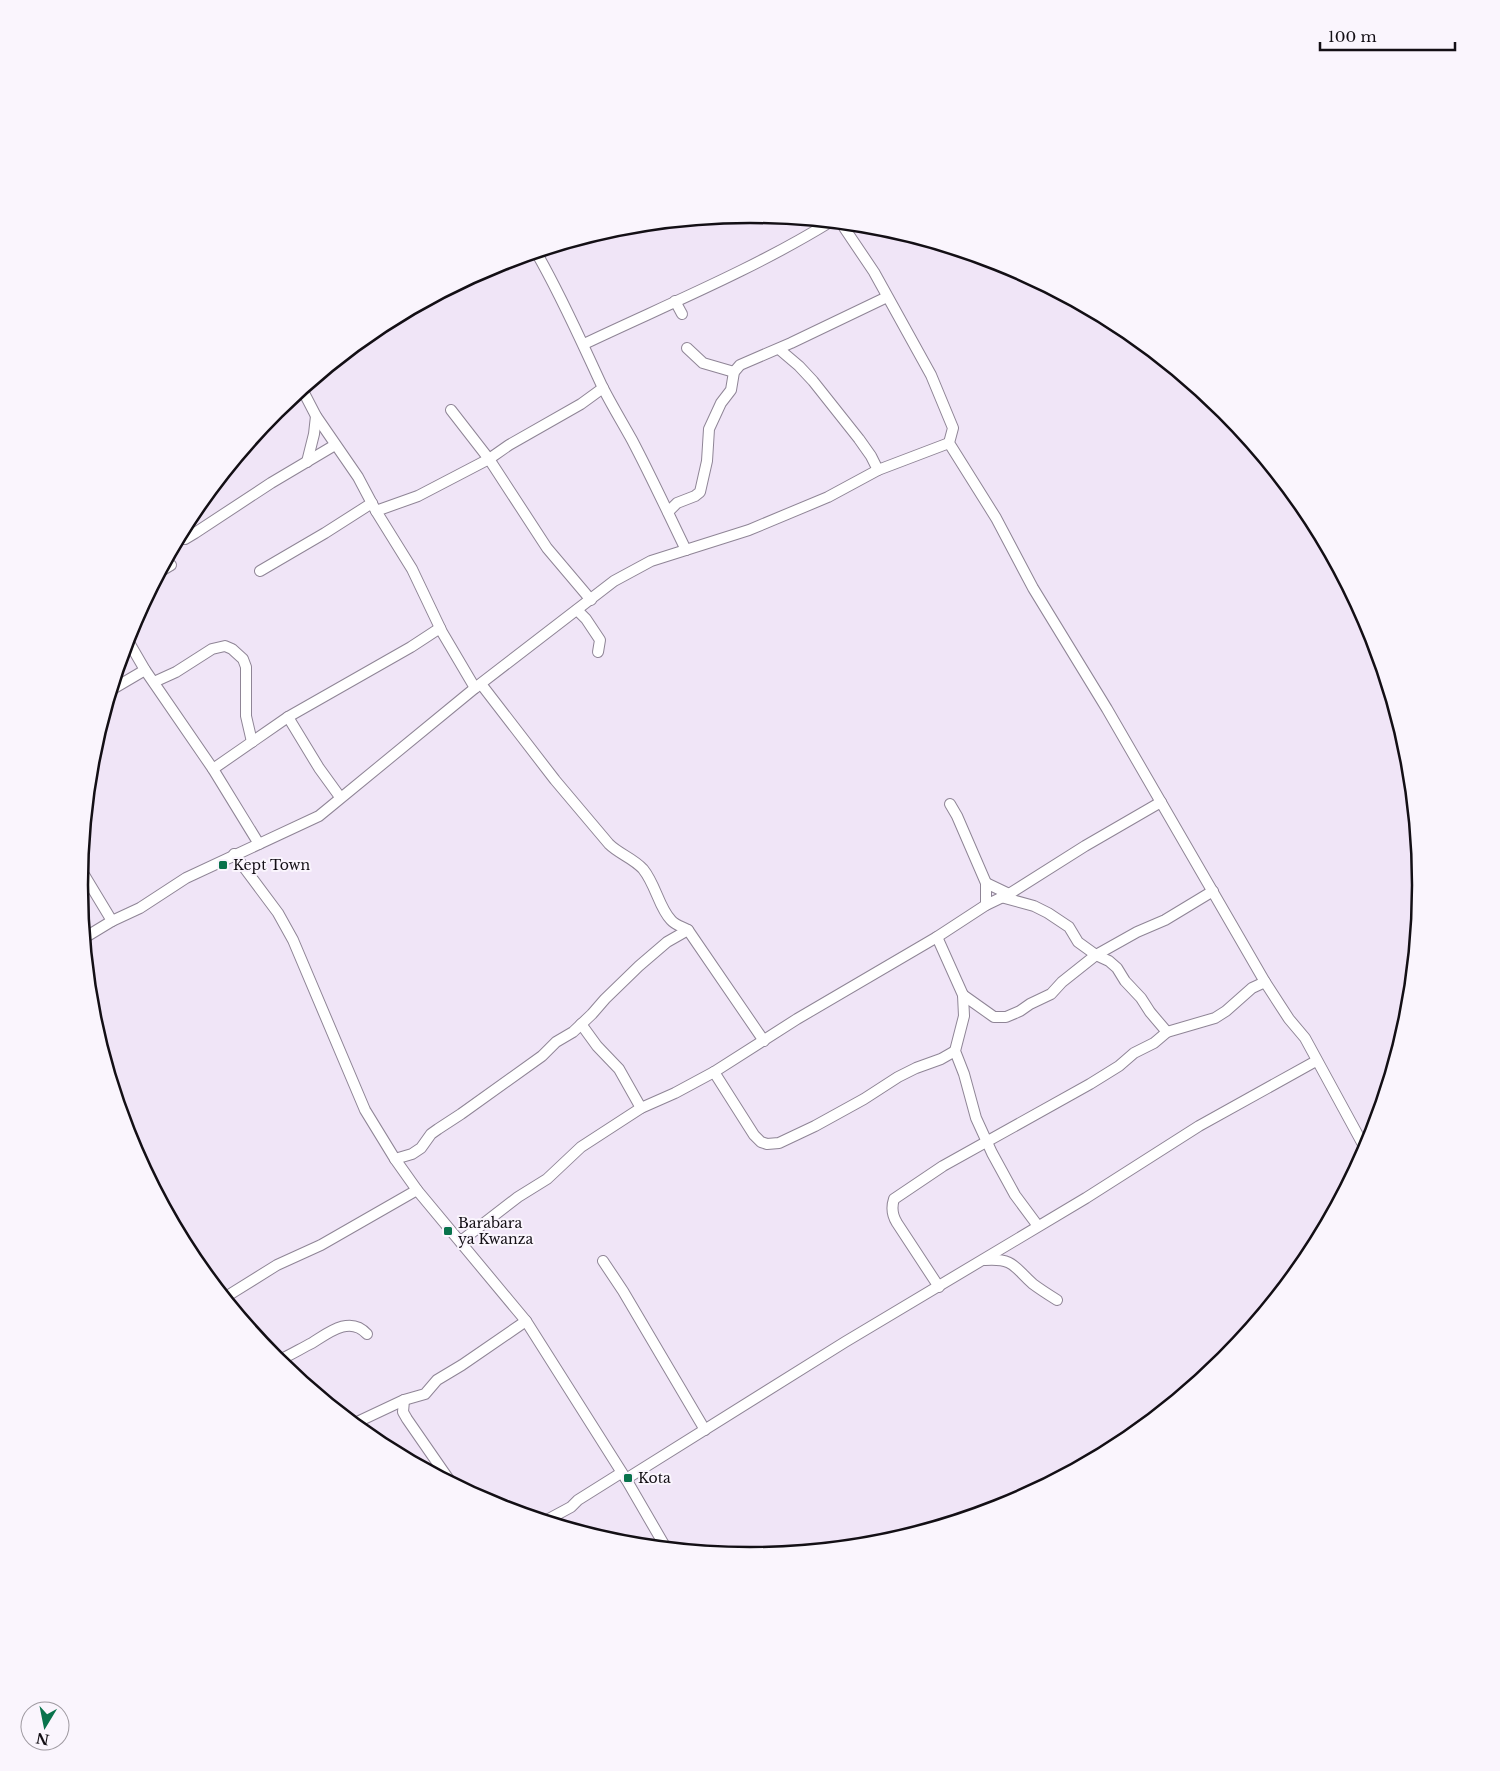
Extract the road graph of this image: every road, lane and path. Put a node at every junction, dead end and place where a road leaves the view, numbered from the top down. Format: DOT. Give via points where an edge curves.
graph roads {
  1 [pos="821,227"];
  2 [pos="846,231"];
  3 [pos="539,257"];
  4 [pos="887,297"];
  5 [pos="675,302"];
  6 [pos="682,314"];
  7 [pos="584,344"];
  8 [pos="686,348"];
  9 [pos="779,349"];
  10 [pos="734,372"];
  11 [pos="603,388"];
  12 [pos="305,395"];
  13 [pos="451,410"];
  14 [pos="316,416"];
  15 [pos="949,443"];
  16 [pos="335,445"];
  17 [pos="489,459"];
  18 [pos="307,462"];
  19 [pos="878,470"];
  20 [pos="374,507"];
  21 [pos="668,512"];
  22 [pos="186,539"];
  23 [pos="686,550"];
  24 [pos="260,570"];
  25 [pos="590,600"];
  26 [pos="577,610"];
  27 [pos="440,628"];
  28 [pos="132,648"];
  29 [pos="598,652"];
  30 [pos="145,670"];
  31 [pos="154,682"];
  32 [pos="119,685"];
  33 [pos="478,686"];
  34 [pos="288,717"];
  35 [pos="252,742"];
  36 [pos="214,769"];
  37 [pos="340,797"];
  38 [pos="1161,802"];
  39 [pos="950,804"];
  40 [pos="259,844"];
  41 [pos="234,854"];
  42 [pos="88,882"];
  43 [pos="986,883"];
  44 [pos="1213,892"];
  45 [pos="1005,896"];
  46 [pos="986,905"];
  47 [pos="112,922"];
  48 [pos="688,930"];
  49 [pos="90,935"];
  50 [pos="937,937"];
  51 [pos="1096,956"];
  52 [pos="1266,982"];
  53 [pos="963,995"];
  54 [pos="580,1024"];
  55 [pos="1167,1032"];
  56 [pos="764,1041"];
  57 [pos="955,1051"];
  58 [pos="1316,1061"];
  59 [pos="714,1072"];
  60 [pos="641,1108"];
  61 [pos="1361,1141"];
  62 [pos="987,1142"];
  63 [pos="395,1159"];
  64 [pos="417,1190"];
  65 [pos="1038,1226"];
  66 [pos="461,1240"];
  67 [pos="982,1261"];
  68 [pos="603,1262"];
  69 [pos="939,1287"];
  70 [pos="229,1295"];
  71 [pos="1057,1300"];
  72 [pos="526,1321"];
  73 [pos="367,1334"];
  74 [pos="285,1357"];
  75 [pos="404,1400"];
  76 [pos="360,1421"];
  77 [pos="705,1430"];
  78 [pos="444,1473"];
  79 [pos="623,1476"];
  80 [pos="552,1517"];
  81 [pos="662,1542"];
  1 -- 5 [label="street"];
  2 -- 4 [label="street"];
  3 -- 7 [label="street"];
  4 -- 9 [label="street"];
  4 -- 15 [label="street" via="943,401 953,428"];
  5 -- 6 [label="street"];
  5 -- 7 [label="street"];
  7 -- 11 [label="street"];
  8 -- 10 [label="street" via="703,363"];
  9 -- 10 [label="street" via="740,365"];
  9 -- 19 [label="street" via="813,381 859,438"];
  10 -- 21 [label="street" via="731,390 709,429 706,468 700,492"];
  11 -- 17 [label="street"];
  11 -- 21 [label="street"];
  12 -- 14 [label="street"];
  13 -- 17 [label="street"];
  14 -- 16 [label="street"];
  14 -- 18 [label="street"];
  15 -- 19 [label="street"];
  15 -- 38 [label="street"];
  16 -- 18 [label="street"];
  16 -- 20 [label="street"];
  17 -- 20 [label="street" via="418,496"];
  17 -- 25 [label="street" via="547,548"];
  18 -- 22 [label="street"];
  19 -- 23 [label="street" via="828,497 749,530"];
  20 -- 24 [label="street"];
  20 -- 27 [label="street" via="412,569"];
  21 -- 23 [label="street"];
  23 -- 25 [label="street" via="635,569 614,580"];
  25 -- 26 [label="street"];
  26 -- 29 [label="street" via="600,640"];
  26 -- 33 [label="street"];
  27 -- 33 [label="street"];
  27 -- 34 [label="street"];
  28 -- 30 [label="street"];
  30 -- 31 [label="street"];
  30 -- 32 [label="street"];
  31 -- 35 [label="street" via="212,649 225,646 232,649 243,659 246,667 246,716"];
  31 -- 36 [label="street"];
  33 -- 37 [label="street"];
  33 -- 48 [label="street" via="609,844 644,871 672,922"];
  34 -- 35 [label="street"];
  34 -- 37 [label="street"];
  35 -- 36 [label="street"];
  36 -- 40 [label="street"];
  37 -- 40 [label="street" via="319,816"];
  38 -- 44 [label="street"];
  38 -- 45 [label="street"];
  39 -- 43 [label="street"];
  40 -- 41 [label="street"];
  41 -- 47 [label="street"];
  41 -- 63 [label="street" via="278,914 292,940 365,1110"];
  42 -- 47 [label="street"];
  43 -- 45 [label="street"];
  43 -- 46 [label="street"];
  44 -- 51 [label="street"];
  44 -- 52 [label="street"];
  45 -- 46 [label="street"];
  45 -- 51 [label="street" via="1048,912 1069,927 1078,942"];
  46 -- 50 [label="street"];
  47 -- 49 [label="street"];
  48 -- 54 [label="street" via="667,942 639,966"];
  48 -- 56 [label="street"];
  50 -- 53 [label="street"];
  50 -- 56 [label="street"];
  51 -- 53 [label="street" via="1051,994 1006,1017 994,1016"];
  51 -- 55 [label="street" via="1117,968"];
  52 -- 55 [label="street" via="1252,988 1215,1018"];
  52 -- 58 [label="street" via="1305,1038"];
  53 -- 57 [label="street" via="964,1016"];
  54 -- 60 [label="street" via="619,1069"];
  54 -- 63 [label="street" via="542,1056 431,1134 412,1154"];
  55 -- 62 [label="street" via="1090,1084"];
  56 -- 59 [label="street"];
  57 -- 59 [label="street" via="898,1076 864,1099 779,1143 767,1144 754,1135"];
  57 -- 62 [label="street"];
  58 -- 61 [label="street"];
  58 -- 65 [label="street" via="1199,1126"];
  59 -- 60 [label="street"];
  60 -- 66 [label="street" via="581,1147 547,1179"];
  62 -- 65 [label="street" via="1015,1195"];
  62 -- 69 [label="street" via="903,1192 892,1205 892,1215 897,1224"];
  63 -- 64 [label="street"];
  64 -- 66 [label="street"];
  64 -- 70 [label="street" via="321,1245 277,1265"];
  65 -- 67 [label="street"];
  66 -- 72 [label="street"];
  67 -- 69 [label="street"];
  67 -- 71 [label="street" via="998,1259 1009,1263"];
  68 -- 77 [label="street"];
  69 -- 77 [label="street"];
  72 -- 75 [label="street" via="437,1380 424,1394"];
  72 -- 79 [label="street"];
  73 -- 74 [label="street" via="356,1326 339,1327"];
  75 -- 76 [label="street"];
  75 -- 78 [label="street" via="403,1412"];
  77 -- 79 [label="street"];
  79 -- 80 [label="street"];
  79 -- 81 [label="street"];
}
